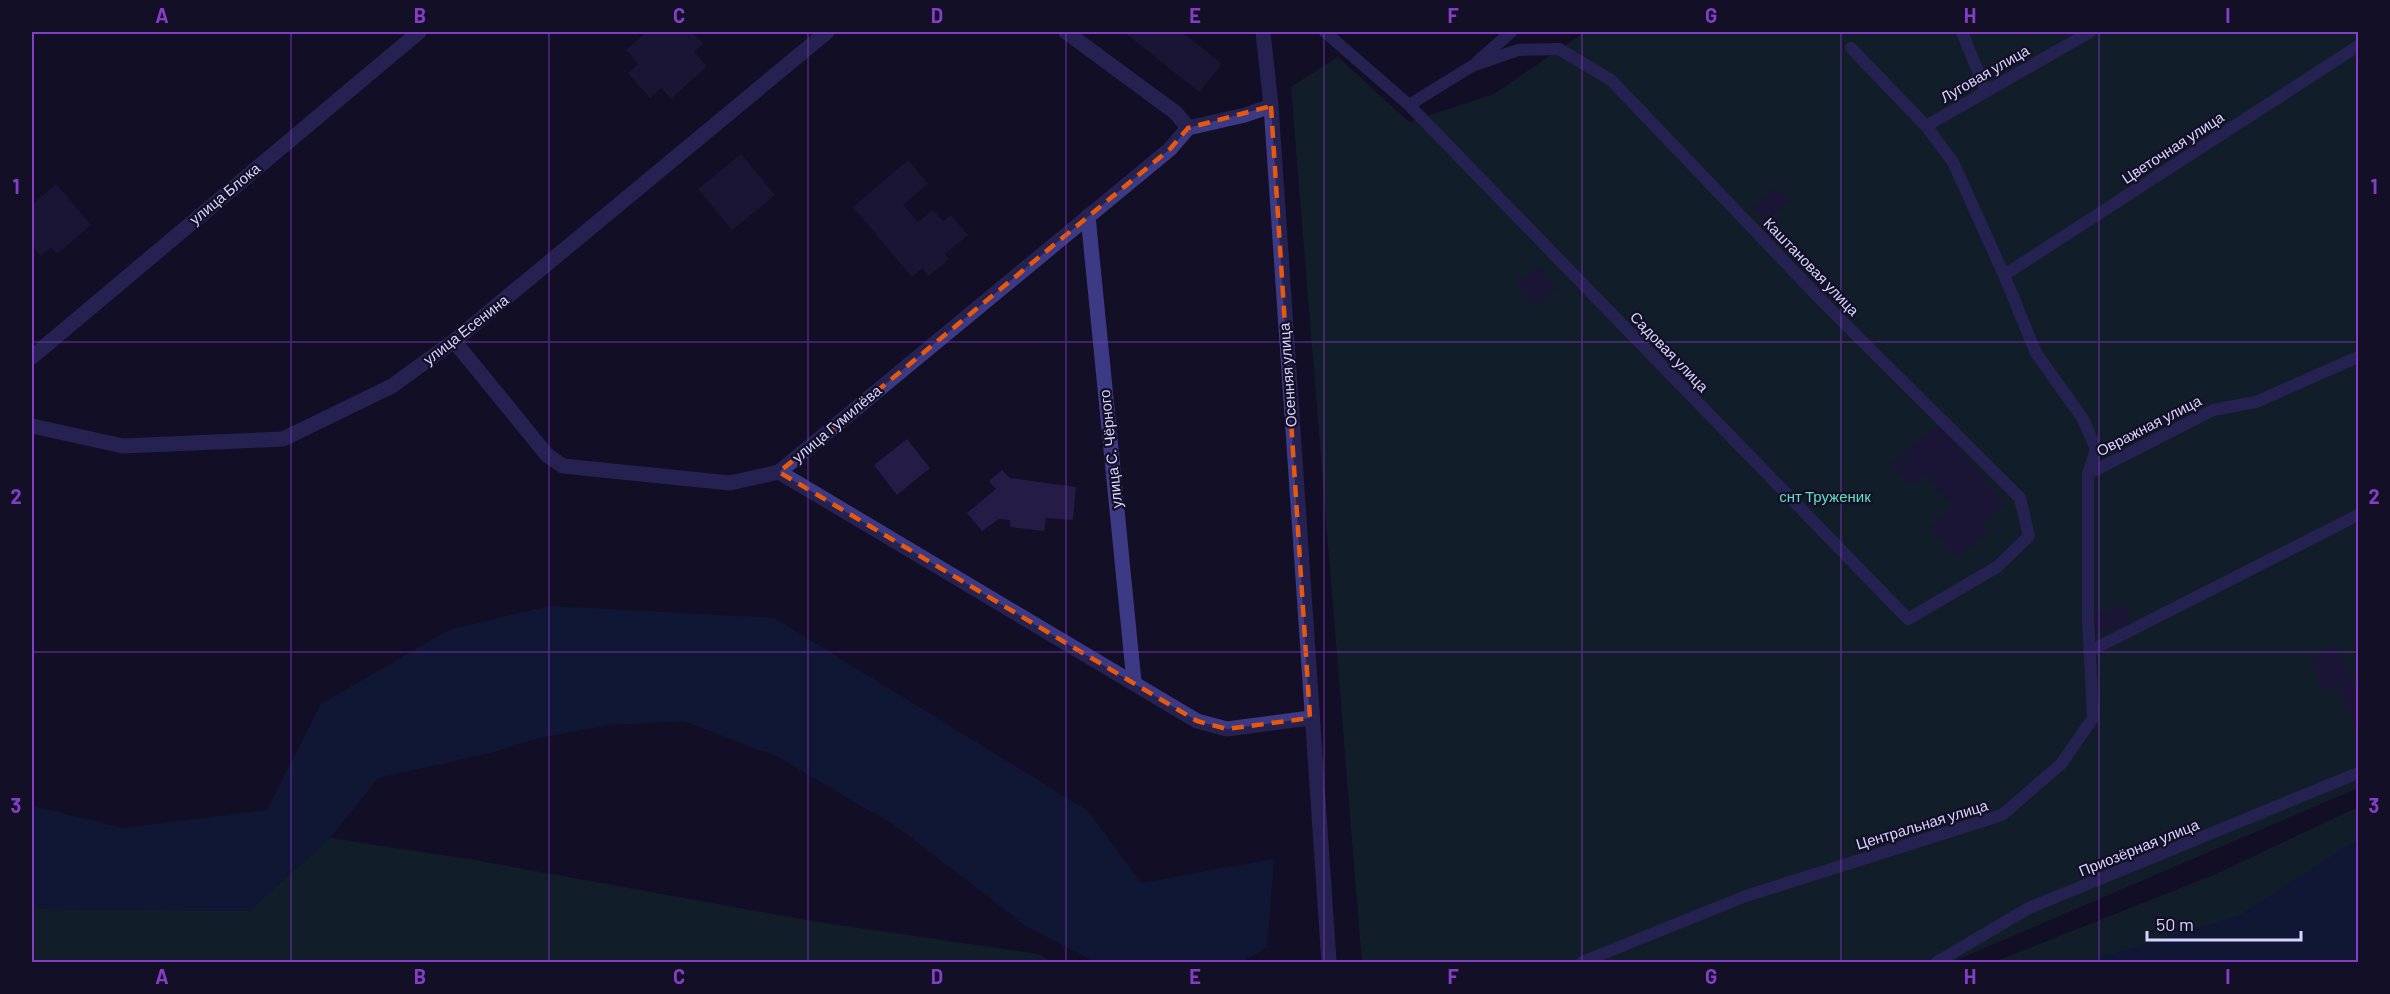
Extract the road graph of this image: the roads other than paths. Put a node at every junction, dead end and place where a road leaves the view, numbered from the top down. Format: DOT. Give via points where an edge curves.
graph roads {
  1 [pos="418,32"];
  2 [pos="827,32"];
  3 [pos="1066,32"];
  4 [pos="1263,32"];
  5 [pos="1325,32"];
  6 [pos="1510,32"];
  7 [pos="1962,32"];
  8 [pos="2090,32"];
  9 [pos="2358,46"];
  10 [pos="1851,48"];
  11 [pos="1472,66"];
  12 [pos="1986,91"];
  13 [pos="1409,105"];
  14 [pos="1270,106"];
  15 [pos="1926,126"];
  16 [pos="1188,128"];
  17 [pos="1088,216"];
  18 [pos="2004,275"];
  19 [pos="454,341"];
  20 [pos="32,357"];
  21 [pos="2358,357"];
  22 [pos="32,426"];
  23 [pos="778,472"];
  24 [pos="2088,474"];
  25 [pos="2358,515"];
  26 [pos="1908,619"];
  27 [pos="2090,651"];
  28 [pos="1134,682"];
  29 [pos="1310,718"];
  30 [pos="2358,773"];
  31 [pos="1329,963"];
  32 [pos="1582,963"];
  33 [pos="1937,963"];
  1 -- 20 [label="street, улица Блока"];
  2 -- 19 [label="street, улица Есенина"];
  3 -- 16 [label="street" via="1176,113"];
  4 -- 14 [label="street, Осенняя улица"];
  5 -- 13 [label="lane"];
  6 -- 11 [label="lane"];
  7 -- 12 [label="lane"];
  8 -- 12 [label="lane, Луговая улица"];
  9 -- 18 [label="lane, Цветочная улица"];
  10 -- 15 [label="lane, Центральная улица"];
  11 -- 13 [label="lane, Каштановая улица"];
  11 -- 26 [label="lane, Каштановая улица" via="1518,50 1558,49 1611,80 1828,307 2019,498 2029,536 1997,567"];
  12 -- 15 [label="lane, Луговая улица"];
  13 -- 26 [label="lane, Садовая улица"];
  14 -- 16 [label="street"];
  14 -- 29 [label="street, Осенняя улица"];
  15 -- 18 [label="lane, Центральная улица" via="1953,162"];
  16 -- 17 [label="street, улица Гумилёва" via="1170,149"];
  17 -- 23 [label="street, улица Гумилёва"];
  17 -- 28 [label="street, улица С. Чёрного"];
  18 -- 24 [label="lane, Центральная улица" via="2036,353 2084,419 2096,449"];
  19 -- 22 [label="street, улица Есенина" via="392,386 283,439 123,446"];
  19 -- 23 [label="street, улица Гумилёва" via="546,455 563,466 730,483"];
  21 -- 24 [label="lane, Овражная улица" via="2256,402 2213,410"];
  23 -- 28 [label="street"];
  24 -- 27 [label="lane, Центральная улица"];
  25 -- 27 [label="lane"];
  27 -- 32 [label="lane, Центральная улица" via="2093,718 2061,764 2002,815 1746,896"];
  28 -- 29 [label="street" via="1197,721 1227,729"];
  29 -- 31 [label="street, Осенняя улица"];
  30 -- 33 [label="lane, Приозёрная улица" via="2029,908"];
}
